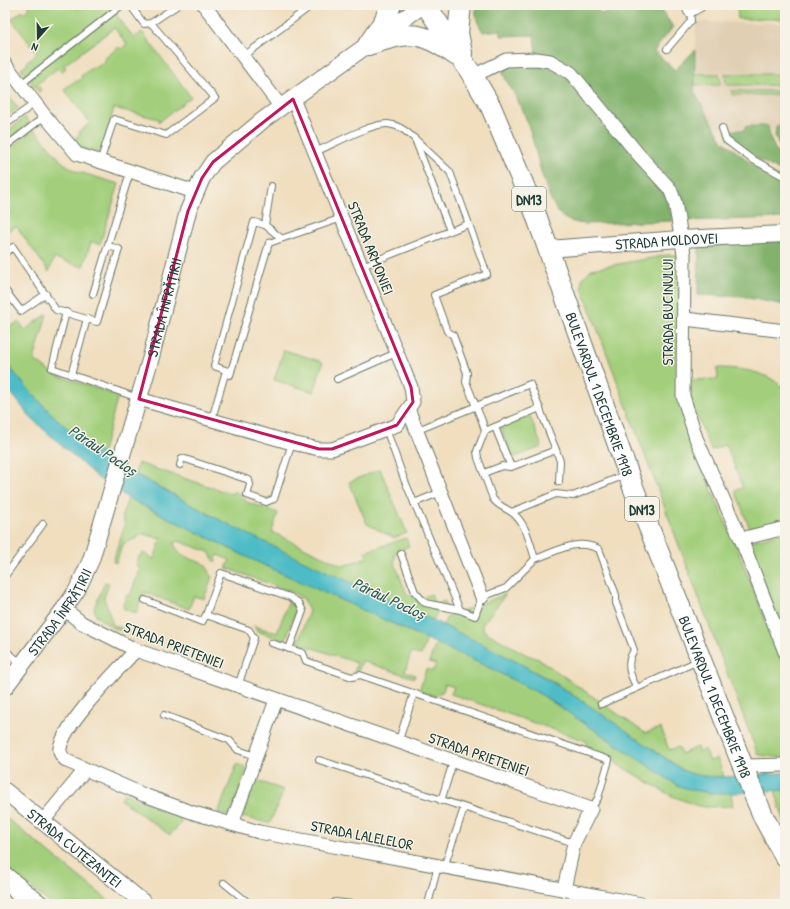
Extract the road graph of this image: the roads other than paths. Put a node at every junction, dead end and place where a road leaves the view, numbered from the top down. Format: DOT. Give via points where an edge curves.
graph roads {
  1 [pos="130,5"];
  2 [pos="178,5"];
  3 [pos="204,5"];
  4 [pos="312,5"];
  5 [pos="390,5"];
  6 [pos="423,5"];
  7 [pos="426,5"];
  8 [pos="461,5"];
  9 [pos="119,6"];
  10 [pos="692,7"];
  11 [pos="152,23"];
  12 [pos="368,45"];
  13 [pos="667,49"];
  14 [pos="244,56"];
  15 [pos="5,64"];
  16 [pos="469,68"];
  17 [pos="20,84"];
  18 [pos="35,103"];
  19 [pos="287,103"];
  20 [pos="45,116"];
  21 [pos="5,126"];
  22 [pos="722,128"];
  23 [pos="415,139"];
  24 [pos="5,147"];
  25 [pos="315,152"];
  26 [pos="100,162"];
  27 [pos="130,172"];
  28 [pos="785,177"];
  29 [pos="271,186"];
  30 [pos="195,192"];
  31 [pos="342,218"];
  32 [pos="468,224"];
  33 [pos="265,225"];
  34 [pos="450,230"];
  35 [pos="785,234"];
  36 [pos="281,238"];
  37 [pos="680,239"];
  38 [pos="108,246"];
  39 [pos="548,249"];
  40 [pos="5,253"];
  41 [pos="362,266"];
  42 [pos="5,290"];
  43 [pos="46,294"];
  44 [pos="94,294"];
  45 [pos="66,312"];
  46 [pos="87,319"];
  47 [pos="685,319"];
  48 [pos="785,331"];
  49 [pos="396,353"];
  50 [pos="231,372"];
  51 [pos="71,374"];
  52 [pos="338,379"];
  53 [pos="139,399"];
  54 [pos="476,407"];
  55 [pos="540,408"];
  56 [pos="409,410"];
  57 [pos="212,419"];
  58 [pos="495,427"];
  59 [pos="386,429"];
  60 [pos="418,430"];
  61 [pos="485,431"];
  62 [pos="292,443"];
  63 [pos="556,450"];
  64 [pos="180,465"];
  65 [pos="511,467"];
  66 [pos="484,473"];
  67 [pos="628,473"];
  68 [pos="559,482"];
  69 [pos="441,492"];
  70 [pos="414,503"];
  71 [pos="512,512"];
  72 [pos="43,524"];
  73 [pos="785,528"];
  74 [pos="741,539"];
  75 [pos="401,554"];
  76 [pos="535,560"];
  77 [pos="5,576"];
  78 [pos="482,597"];
  79 [pos="145,600"];
  80 [pos="64,609"];
  81 [pos="460,610"];
  82 [pos="206,615"];
  83 [pos="271,643"];
  84 [pos="289,649"];
  85 [pos="5,650"];
  86 [pos="136,650"];
  87 [pos="785,652"];
  88 [pos="701,660"];
  89 [pos="22,664"];
  90 [pos="238,686"];
  91 [pos="5,687"];
  92 [pos="637,688"];
  93 [pos="414,693"];
  94 [pos="276,700"];
  95 [pos="600,704"];
  96 [pos="164,715"];
  97 [pos="398,743"];
  98 [pos="256,756"];
  99 [pos="319,760"];
  100 [pos="454,762"];
  101 [pos="785,765"];
  102 [pos="743,766"];
  103 [pos="85,770"];
  104 [pos="5,791"];
  105 [pos="5,800"];
  106 [pos="441,801"];
  107 [pos="464,808"];
  108 [pos="591,809"];
  109 [pos="43,821"];
  110 [pos="232,824"];
  111 [pos="574,843"];
  112 [pos="785,857"];
  113 [pos="441,867"];
  114 [pos="5,873"];
  115 [pos="5,880"];
  116 [pos="224,883"];
  117 [pos="564,890"];
  118 [pos="596,900"];
  119 [pos="24,904"];
  120 [pos="43,904"];
  121 [pos="145,904"];
  122 [pos="250,904"];
  123 [pos="332,904"];
  124 [pos="352,904"];
  125 [pos="428,904"];
  126 [pos="641,904"];
  1 -- 11 [label="lane" via="144,24"];
  2 -- 11 [label="lane"];
  3 -- 14 [label="street, STRADA ARMONIEI"];
  4 -- 14 [label="lane"];
  5 -- 12 [label="main road" via="384,21"];
  6 -- 12 [label="street, STRADA ÎNFRĂȚIRII"];
  7 -- 16 [label="main road, BULEVARDUL 1 DECEMBRIE 1918 / DN13"];
  8 -- 16 [label="main road" via="458,33"];
  9 -- 17 [label="lane"];
  10 -- 13 [label="lane" via="691,21"];
  11 -- 26 [label="lane" via="215,98 166,135 114,119"];
  12 -- 16 [label="main road" via="396,36 418,35 438,43"];
  12 -- 19 [label="street, STRADA ÎNFRĂȚIRII"];
  14 -- 19 [label="street, STRADA ARMONIEI"];
  15 -- 17 [label="street"];
  16 -- 37 [label="street, STRADA BUCINULUI" via="506,60 537,58 550,61 571,74 670,189 675,202"];
  16 -- 39 [label="main road, BULEVARDUL 1 DECEMBRIE 1918 / DN13" via="491,108"];
  17 -- 18 [label="street"];
  18 -- 20 [label="street"];
  18 -- 21 [label="lane"];
  19 -- 25 [label="street, STRADA ARMONIEI"];
  19 -- 30 [label="street, STRADA ÎNFRĂȚIRII" via="213,162"];
  20 -- 24 [label="lane"];
  20 -- 26 [label="street" via="74,152"];
  22 -- 28 [label="lane" via="726,140 750,158"];
  23 -- 25 [label="lane" via="404,129 388,124 374,127"];
  23 -- 32 [label="lane" via="450,172"];
  23 -- 34 [label="lane"];
  25 -- 31 [label="street, STRADA ARMONIEI"];
  26 -- 27 [label="street"];
  27 -- 30 [label="street"];
  27 -- 38 [label="lane"];
  29 -- 33 [label="lane"];
  30 -- 53 [label="street, STRADA ÎNFRĂȚIRII"];
  31 -- 36 [label="lane"];
  31 -- 41 [label="street, STRADA ARMONIEI"];
  32 -- 34 [label="lane"];
  32 -- 54 [label="lane" via="488,274 434,295 447,331 453,335"];
  33 -- 36 [label="lane"];
  33 -- 50 [label="lane" via="254,222 214,366"];
  34 -- 41 [label="lane"];
  35 -- 37 [label="street, STRADA MOLDOVEI"];
  36 -- 50 [label="lane" via="268,243"];
  37 -- 39 [label="street, STRADA MOLDOVEI"];
  37 -- 47 [label="street, STRADA BUCINULUI" via="684,254"];
  38 -- 44 [label="lane"];
  38 -- 46 [label="lane" via="119,249 96,322"];
  39 -- 67 [label="main road, BULEVARDUL 1 DECEMBRIE 1918 / DN13"];
  40 -- 43 [label="lane" via="13,247"];
  41 -- 49 [label="street, STRADA ARMONIEI"];
  42 -- 43 [label="lane" via="21,311"];
  43 -- 45 [label="lane" via="56,310"];
  45 -- 46 [label="lane"];
  45 -- 51 [label="lane" via="52,368"];
  46 -- 51 [label="lane"];
  47 -- 48 [label="street"];
  47 -- 74 [label="street, STRADA BUCINULUI" via="683,396 699,443"];
  49 -- 52 [label="lane"];
  49 -- 56 [label="street, STRADA ARMONIEI" via="411,388 413,402"];
  50 -- 57 [label="lane" via="230,375 225,374"];
  51 -- 53 [label="lane"];
  53 -- 57 [label="street"];
  53 -- 80 [label="street, STRADA ÎNFRĂȚIRII" via="90,560 77,590"];
  54 -- 55 [label="lane" via="530,384"];
  54 -- 60 [label="lane"];
  54 -- 61 [label="lane"];
  55 -- 58 [label="lane"];
  55 -- 63 [label="lane"];
  56 -- 59 [label="street" via="397,425"];
  56 -- 60 [label="street"];
  57 -- 62 [label="street"];
  58 -- 61 [label="lane"];
  58 -- 65 [label="lane"];
  59 -- 62 [label="street" via="332,449"];
  59 -- 70 [label="lane"];
  60 -- 69 [label="street"];
  61 -- 66 [label="lane" via="477,451"];
  62 -- 64 [label="lane" via="274,499 266,502 247,495 249,480 182,458"];
  63 -- 65 [label="lane"];
  63 -- 68 [label="lane" via="560,461"];
  65 -- 66 [label="lane" via="502,466"];
  66 -- 71 [label="lane" via="493,499"];
  67 -- 71 [label="lane" via="573,496 556,494"];
  67 -- 88 [label="main road, BULEVARDUL 1 DECEMBRIE 1918 / DN13"];
  69 -- 70 [label="lane"];
  69 -- 78 [label="street"];
  70 -- 81 [label="lane"];
  71 -- 76 [label="lane" via="521,521 527,533"];
  72 -- 77 [label="lane"];
  73 -- 74 [label="street"];
  74 -- 87 [label="street, STRADA BUCINULUI"];
  75 -- 81 [label="lane" via="416,592 426,603"];
  76 -- 78 [label="lane" via="506,588"];
  76 -- 92 [label="lane" via="578,543 589,544 599,549 634,650 630,656 629,672"];
  78 -- 81 [label="lane" via="475,616"];
  79 -- 82 [label="lane" via="202,622"];
  80 -- 86 [label="street, STRADA PRIETENIEI" via="82,623"];
  80 -- 89 [label="street, STRADA ÎNFRĂȚIRII"];
  82 -- 84 [label="lane" via="221,573 290,597 299,603 303,611"];
  82 -- 90 [label="lane" via="249,630 254,638"];
  83 -- 84 [label="lane"];
  84 -- 93 [label="lane" via="303,652 306,661 352,677 360,675"];
  85 -- 89 [label="lane"];
  86 -- 90 [label="street, STRADA PRIETENIEI"];
  86 -- 103 [label="street, STRADA LALELELOR" via="78,715 60,749 61,756"];
  88 -- 92 [label="lane"];
  88 -- 102 [label="main road, BULEVARDUL 1 DECEMBRIE 1918 / DN13"];
  89 -- 91 [label="street, STRADA ÎNFRĂȚIRII"];
  90 -- 94 [label="street, STRADA PRIETENIEI"];
  92 -- 95 [label="lane"];
  93 -- 97 [label="lane"];
  93 -- 108 [label="lane" via="609,760 598,798"];
  94 -- 97 [label="street, STRADA PRIETENIEI"];
  94 -- 98 [label="street"];
  96 -- 98 [label="lane" via="229,740 238,750"];
  97 -- 100 [label="street, STRADA PRIETENIEI"];
  98 -- 110 [label="street"];
  99 -- 106 [label="lane"];
  100 -- 106 [label="lane"];
  100 -- 108 [label="street, STRADA PRIETENIEI"];
  101 -- 102 [label="street"];
  102 -- 112 [label="main road, BULEVARDUL 1 DECEMBRIE 1918 / DN13" via="764,818"];
  103 -- 109 [label="street"];
  103 -- 110 [label="street, STRADA LALELELOR" via="144,795"];
  104 -- 109 [label="street, STRADA CUTEZANȚEI"];
  105 -- 109 [label="street"];
  106 -- 107 [label="lane"];
  107 -- 111 [label="lane"];
  107 -- 113 [label="lane"];
  108 -- 111 [label="street"];
  109 -- 121 [label="street, STRADA CUTEZANȚEI"];
  110 -- 113 [label="street, STRADA LALELELOR" via="259,832"];
  111 -- 117 [label="street"];
  113 -- 117 [label="street, STRADA LALELELOR"];
  113 -- 125 [label="lane"];
  114 -- 120 [label="street"];
  115 -- 119 [label="street"];
  116 -- 122 [label="lane"];
  117 -- 118 [label="street, STRADA LALELELOR"];
  118 -- 126 [label="street, STRADA LALELELOR"];
  123 -- 124 [label="lane"];
}
